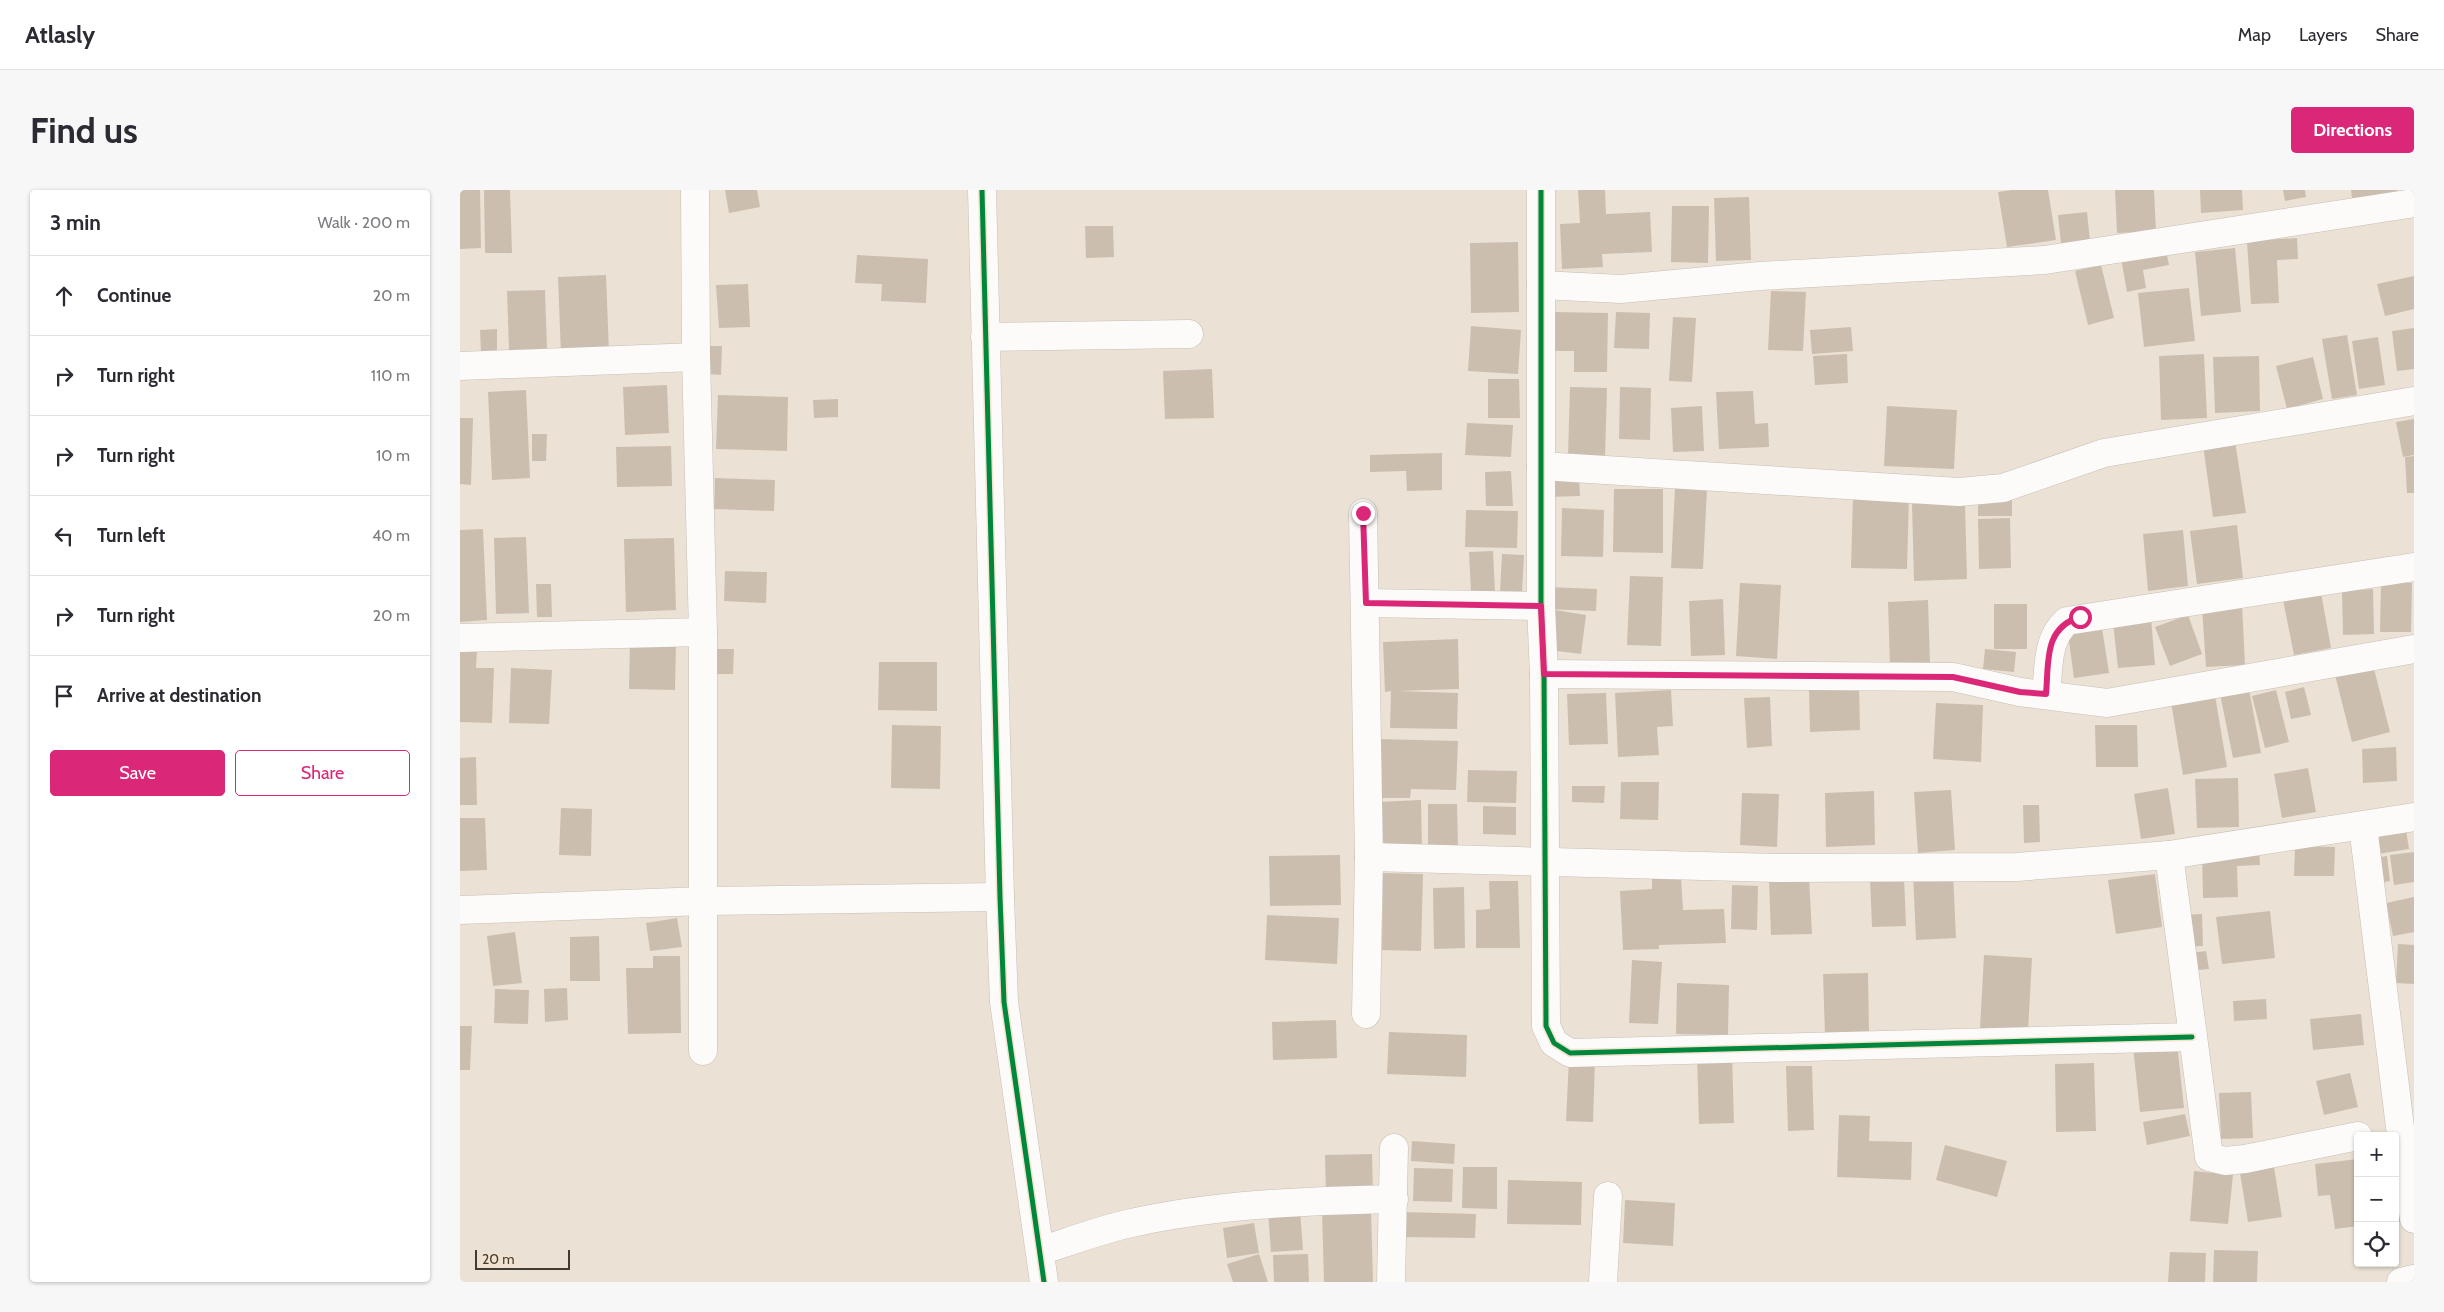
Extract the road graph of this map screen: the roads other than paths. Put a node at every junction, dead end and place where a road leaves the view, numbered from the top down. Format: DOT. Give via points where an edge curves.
graph roads {
  1 [pos="695,190"];
  2 [pos="982,190"];
  3 [pos="1540,190"];
  4 [pos="2414,203"];
  5 [pos="1541,285"];
  6 [pos="1189,334"];
  7 [pos="986,337"];
  8 [pos="696,357"];
  9 [pos="460,366"];
  10 [pos="2414,401"];
  11 [pos="1541,466"];
  12 [pos="1363,513"];
  13 [pos="2414,567"];
  14 [pos="1366,603"];
  15 [pos="1541,606"];
  16 [pos="703,632"];
  17 [pos="460,638"];
  18 [pos="2414,649"];
  19 [pos="1544,674"];
  20 [pos="2046,694"];
  21 [pos="2414,817"];
  22 [pos="2363,826"];
  23 [pos="2169,855"];
  24 [pos="1369,857"];
  25 [pos="1544,863"];
  26 [pos="1000,897"];
  27 [pos="704,901"];
  28 [pos="460,910"];
  29 [pos="1366,1014"];
  30 [pos="2192,1037"];
  31 [pos="703,1051"];
  32 [pos="2407,1126"];
  33 [pos="2378,1132"];
  34 [pos="2354,1137"];
  35 [pos="1394,1148"];
  36 [pos="1608,1196"];
  37 [pos="1394,1199"];
  38 [pos="2414,1219"];
  39 [pos="1040,1251"];
  40 [pos="2414,1278"];
  41 [pos="1044,1282"];
  42 [pos="1391,1282"];
  43 [pos="1603,1282"];
  44 [pos="2401,1282"];
  1 -- 8 [label="street"];
  2 -- 7 [label="street"];
  3 -- 5 [label="street"];
  4 -- 5 [label="street" via="2045,260 1760,276 1621,289"];
  5 -- 11 [label="street"];
  6 -- 7 [label="street"];
  7 -- 26 [label="street"];
  8 -- 9 [label="street"];
  8 -- 16 [label="street"];
  10 -- 11 [label="street" via="2104,453 2003,488 1959,492"];
  11 -- 15 [label="street"];
  12 -- 14 [label="street"];
  13 -- 20 [label="street" via="2067,621 2057,629 2052,641"];
  14 -- 15 [label="street"];
  14 -- 24 [label="street"];
  15 -- 19 [label="street"];
  16 -- 17 [label="street"];
  16 -- 27 [label="street"];
  18 -- 20 [label="street" via="2107,703"];
  19 -- 20 [label="street" via="1953,677 2020,692"];
  19 -- 25 [label="street"];
  21 -- 22 [label="street"];
  22 -- 23 [label="street"];
  22 -- 32 [label="street"];
  23 -- 25 [label="street" via="2017,867 1777,868"];
  23 -- 30 [label="street"];
  24 -- 25 [label="street"];
  24 -- 29 [label="street"];
  25 -- 30 [label="street" via="1546,1026 1554,1043 1570,1052"];
  26 -- 27 [label="street"];
  26 -- 39 [label="street" via="1004,1002"];
  27 -- 28 [label="street"];
  27 -- 31 [label="street"];
  30 -- 34 [label="street" via="2209,1157 2225,1161 2245,1159"];
  32 -- 33 [label="street"];
  32 -- 38 [label="street"];
  35 -- 37 [label="street"];
  36 -- 43 [label="street"];
  37 -- 39 [label="street" via="1284,1202 1209,1210 1126,1224"];
  37 -- 42 [label="street"];
  39 -- 41 [label="street"];
  40 -- 44 [label="street"];
}
